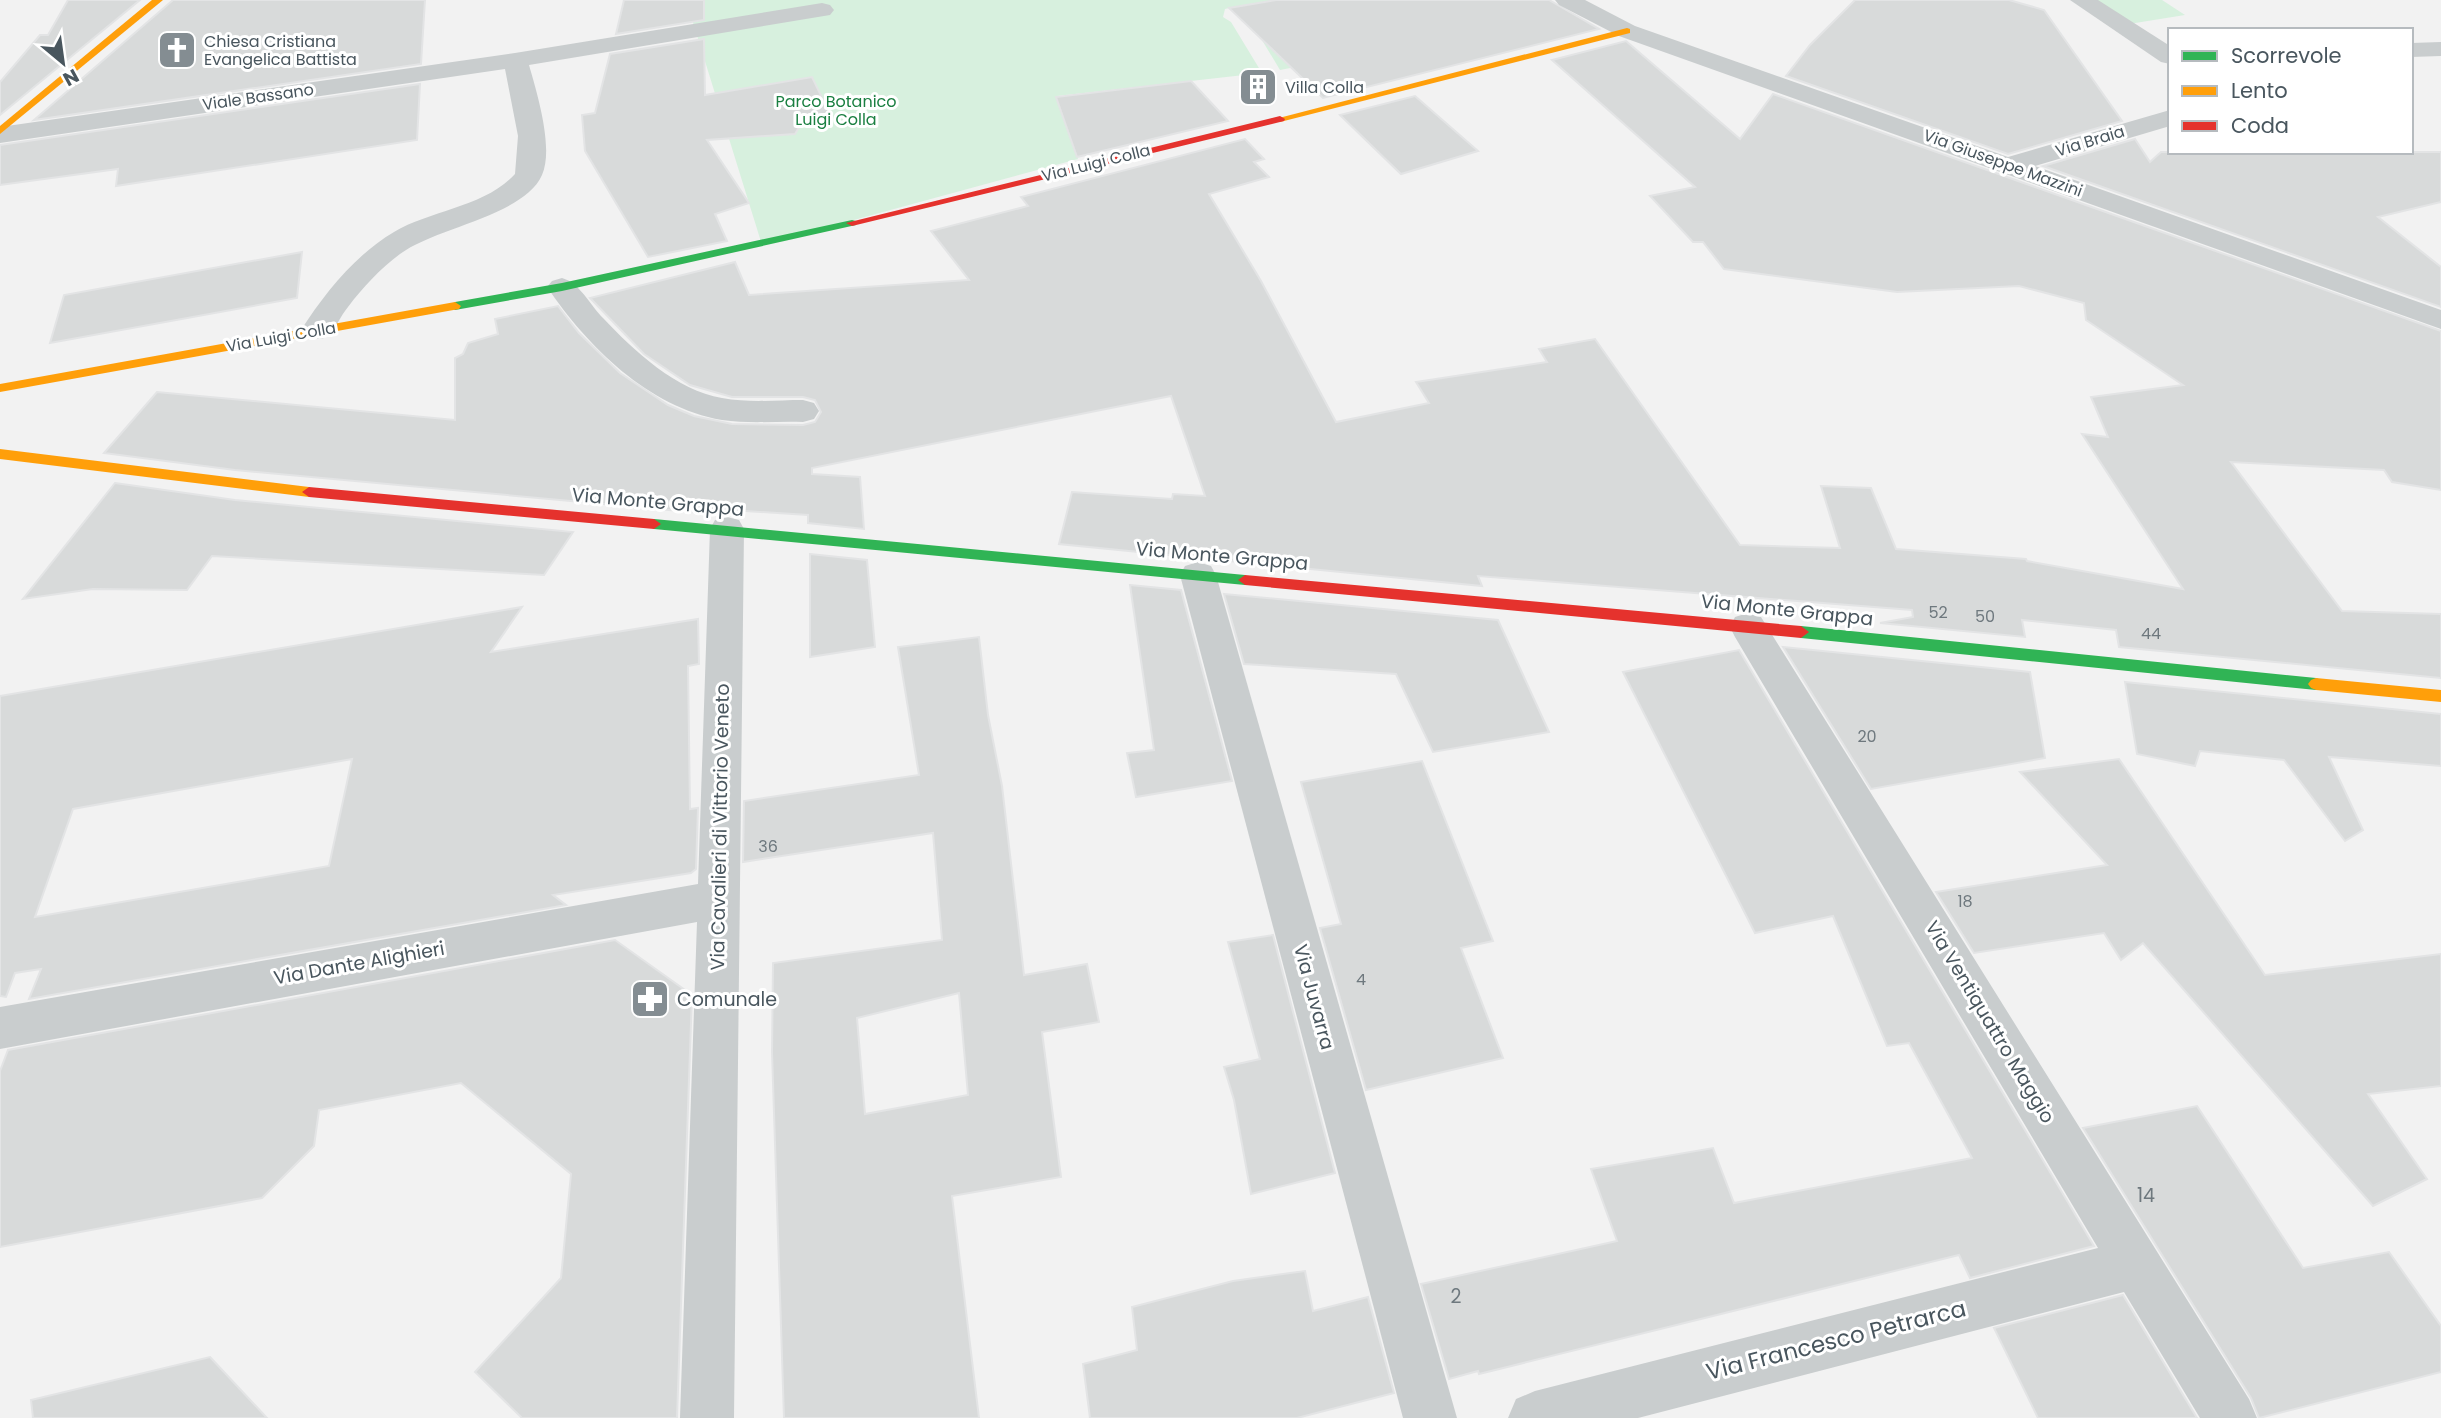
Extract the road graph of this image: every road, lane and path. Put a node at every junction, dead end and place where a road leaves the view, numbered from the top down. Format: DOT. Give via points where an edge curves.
graph roads {
  1 [pos="158,0"];
  2 [pos="1607,0"];
  3 [pos="2082,0"];
  4 [pos="1574,4"];
  5 [pos="822,10"];
  6 [pos="1627,31"];
  7 [pos="2441,49"];
  8 [pos="2413,50"];
  9 [pos="2168,56"];
  10 [pos="515,60"];
  11 [pos="2168,119"];
  12 [pos="0,133"];
  13 [pos="2011,165"];
  14 [pos="562,287"];
  15 [pos="2441,320"];
  16 [pos="316,330"];
  17 [pos="0,388"];
  18 [pos="803,411"];
  19 [pos="0,454"];
  20 [pos="727,529"];
  21 [pos="1198,575"];
  22 [pos="1748,627"];
  23 [pos="2441,695"];
  24 [pos="719,899"];
  25 [pos="0,1028"];
  26 [pos="2137,1263"];
  27 [pos="707,1418"];
  28 [pos="1430,1418"];
  29 [pos="1535,1418"];
  30 [pos="2230,1418"];
  1 -- 12 [label="street"];
  2 -- 4 [label="street"];
  3 -- 9 [label="street"];
  4 -- 6 [label="street, Via Giuseppe Mazzini"];
  5 -- 10 [label="street, Viale Bassano"];
  6 -- 13 [label="street, Via Giuseppe Mazzini"];
  6 -- 14 [label="street, Via Luigi Colla" via="851,225"];
  7 -- 8 [label="street"];
  10 -- 12 [label="street, Viale Bassano"];
  10 -- 16 [label="street" via="533,160 528,177 494,200 432,225 387,251 341,292"];
  11 -- 13 [label="street, Via Braia"];
  13 -- 15 [label="street, Via Giuseppe Mazzini"];
  14 -- 16 [label="street, Via Luigi Colla"];
  14 -- 18 [label="street" via="598,334 688,398 720,409"];
  16 -- 17 [label="street, Via Luigi Colla"];
  19 -- 20 [label="street, Via Monte Grappa" via="235,485"];
  20 -- 21 [label="street, Via Monte Grappa"];
  20 -- 24 [label="street, Via Cavalieri di Vittorio Veneto"];
  21 -- 22 [label="street, Via Monte Grappa"];
  21 -- 28 [label="street, Via Juvarra"];
  22 -- 23 [label="street, Via Monte Grappa"];
  22 -- 26 [label="street, Via Ventiquattro Maggio"];
  24 -- 25 [label="street, Via Dante Alighieri"];
  24 -- 27 [label="street, Via Cavalieri di Vittorio Veneto"];
  26 -- 29 [label="street, Via Francesco Petrarca"];
  26 -- 30 [label="street, Via Ventiquattro Maggio"];
}
